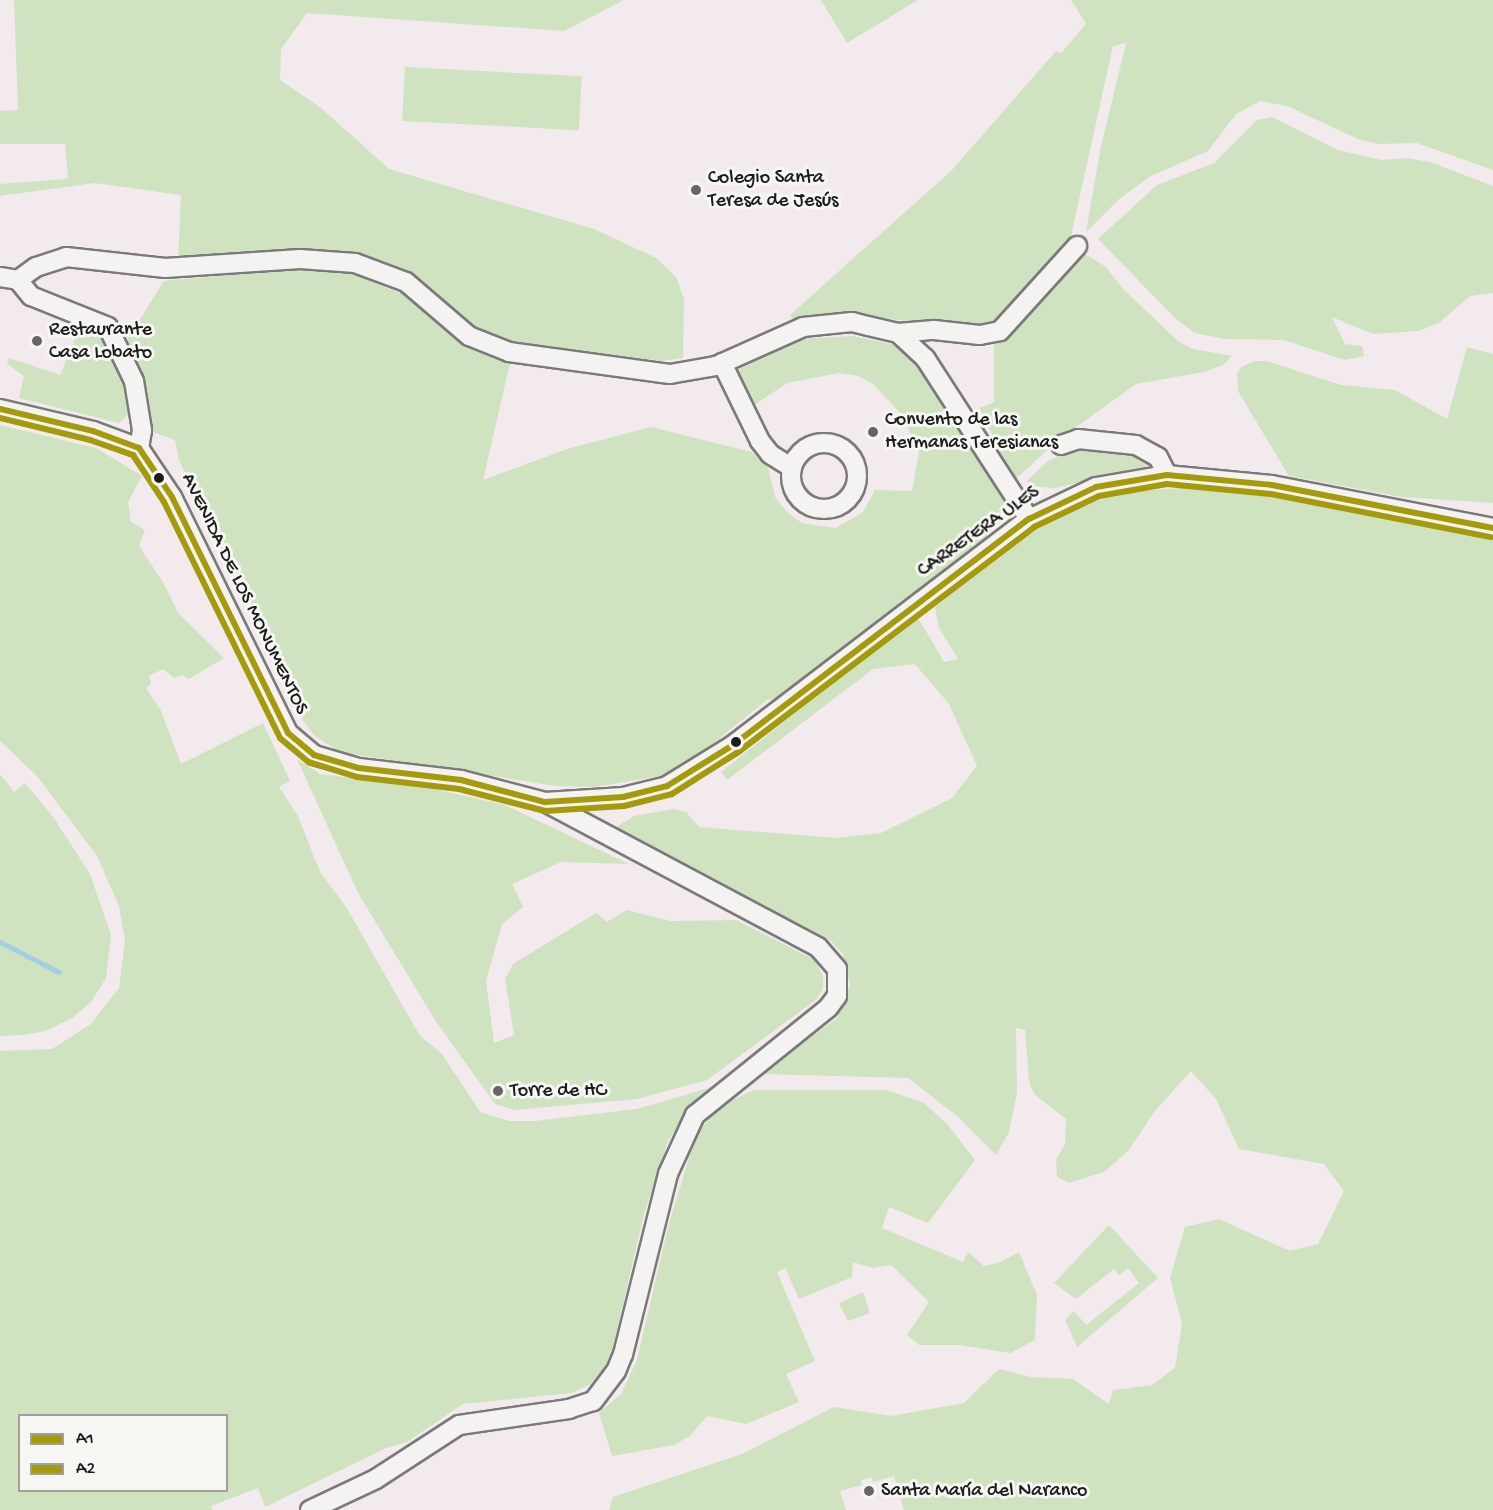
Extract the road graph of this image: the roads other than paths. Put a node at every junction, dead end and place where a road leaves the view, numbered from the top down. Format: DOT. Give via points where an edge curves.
graph roads {
  1 [pos="1077,246"];
  2 [pos="0,277"];
  3 [pos="18,280"];
  4 [pos="898,333"];
  5 [pos="722,363"];
  6 [pos="0,410"];
  7 [pos="1061,446"];
  8 [pos="138,448"];
  9 [pos="792,468"];
  10 [pos="1167,475"];
  11 [pos="1029,519"];
  12 [pos="1493,528"];
  13 [pos="545,802"];
  14 [pos="310,1510"];
  1 -- 4 [label="street" via="1000,331 980,335 934,330"];
  2 -- 3 [label="street"];
  3 -- 5 [label="street" via="36,267 66,256 165,268 300,259 355,262 406,282 469,336 509,352 670,374"];
  3 -- 8 [label="street" via="30,296 108,327 134,381 142,429"];
  4 -- 5 [label="street" via="852,322 803,327"];
  4 -- 11 [label="street" via="925,358"];
  5 -- 9 [label="street" via="760,441 770,454"];
  6 -- 8 [label="street" via="93,431"];
  7 -- 10 [label="street" via="1078,439 1136,445 1158,457"];
  8 -- 13 [label="street, AVENIDA DE LOS MONUMENTOS" via="172,497 288,733 314,755 359,768 461,780"];
  10 -- 11 [label="street, CARRETERA ULES" via="1096,487"];
  10 -- 12 [label="street, CARRETERA ULES" via="1272,485"];
  11 -- 13 [label="street, CARRETERA ULES" via="733,745 668,786 623,797"];
  13 -- 14 [label="street, AVENIDA DE LOS MONUMENTOS" via="818,947 837,969 837,996 818,1018 695,1115 668,1174 623,1354 616,1371 593,1401 569,1409 459,1425 376,1479"];
}
